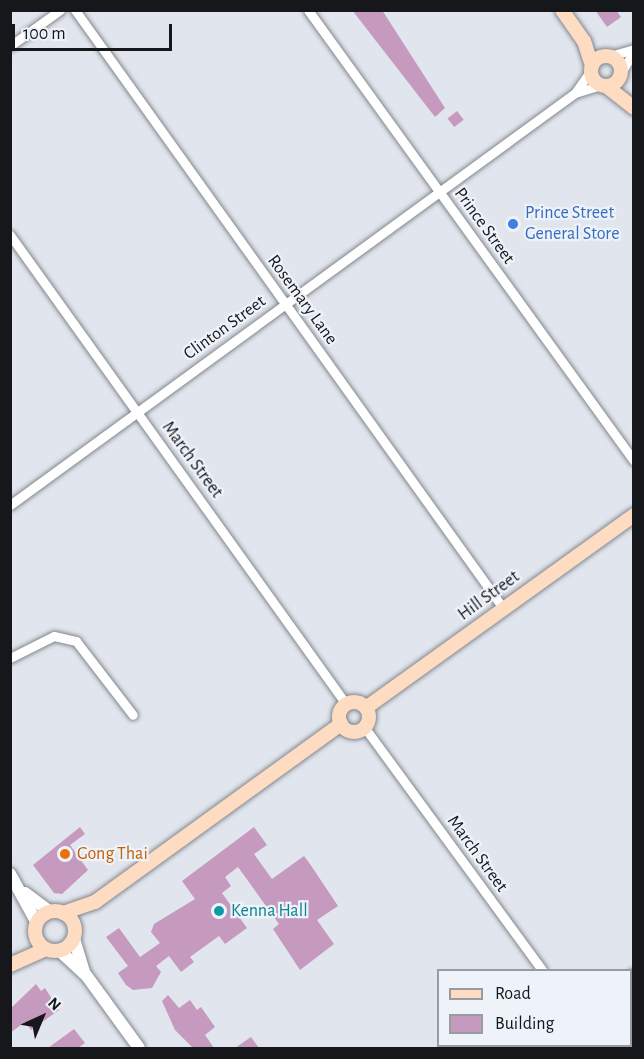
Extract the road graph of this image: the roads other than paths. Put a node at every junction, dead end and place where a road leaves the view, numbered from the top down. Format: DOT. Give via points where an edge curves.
graph roads {
  1 [pos="60,10"];
  2 [pos="75,10"];
  3 [pos="308,10"];
  4 [pos="562,10"];
  5 [pos="584,41"];
  6 [pos="10,46"];
  7 [pos="633,50"];
  8 [pos="608,56"];
  9 [pos="592,68"];
  10 [pos="621,73"];
  11 [pos="604,86"];
  12 [pos="575,93"];
  13 [pos="631,105"];
  14 [pos="440,193"];
  15 [pos="10,235"];
  16 [pos="286,305"];
  17 [pos="138,412"];
  18 [pos="633,461"];
  19 [pos="10,504"];
  20 [pos="633,515"];
  21 [pos="503,608"];
  22 [pos="10,658"];
  23 [pos="346,704"];
  24 [pos="367,707"];
  25 [pos="133,715"];
  26 [pos="341,724"];
  27 [pos="365,728"];
  28 [pos="10,874"];
  29 [pos="24,892"];
  30 [pos="95,902"];
  31 [pos="57,912"];
  32 [pos="36,929"];
  33 [pos="74,933"];
  34 [pos="53,950"];
  35 [pos="12,964"];
  36 [pos="541,969"];
  37 [pos="86,975"];
  38 [pos="139,1048"];
  1 -- 6 [label="street"];
  2 -- 16 [label="street, Rosemary Lane"];
  3 -- 14 [label="street, Prince Street"];
  4 -- 5 [label="main road"];
  5 -- 8 [label="main road"];
  5 -- 9 [label="main road"];
  7 -- 8 [label="street"];
  7 -- 10 [label="street"];
  8 -- 9 [label="main road"];
  8 -- 10 [label="main road"];
  9 -- 11 [label="main road"];
  9 -- 12 [label="street, Clinton Street"];
  10 -- 11 [label="main road"];
  10 -- 13 [label="main road"];
  11 -- 12 [label="street, Clinton Street"];
  11 -- 13 [label="main road"];
  12 -- 14 [label="street, Clinton Street"];
  14 -- 16 [label="street, Clinton Street"];
  14 -- 18 [label="street, Prince Street"];
  15 -- 17 [label="street, March Street"];
  16 -- 17 [label="street, Clinton Street"];
  16 -- 21 [label="street, Rosemary Lane"];
  17 -- 19 [label="street, Clinton Street"];
  17 -- 23 [label="street, March Street"];
  20 -- 21 [label="main road, Hill Street"];
  21 -- 24 [label="main road, Hill Street"];
  22 -- 25 [label="street" via="54,636 76,641"];
  23 -- 24 [label="main road"];
  23 -- 26 [label="main road"];
  24 -- 27 [label="main road"];
  26 -- 27 [label="main road" via="355,732"];
  26 -- 30 [label="main road"];
  27 -- 36 [label="street, March Street"];
  28 -- 29 [label="street"];
  29 -- 31 [label="street"];
  29 -- 32 [label="street"];
  30 -- 31 [label="main road"];
  30 -- 33 [label="main road"];
  31 -- 32 [label="main road"];
  31 -- 33 [label="main road"];
  32 -- 34 [label="main road"];
  32 -- 35 [label="main road"];
  33 -- 34 [label="main road"];
  33 -- 37 [label="street"];
  34 -- 35 [label="main road"];
  34 -- 37 [label="street"];
  37 -- 38 [label="street"];
}
